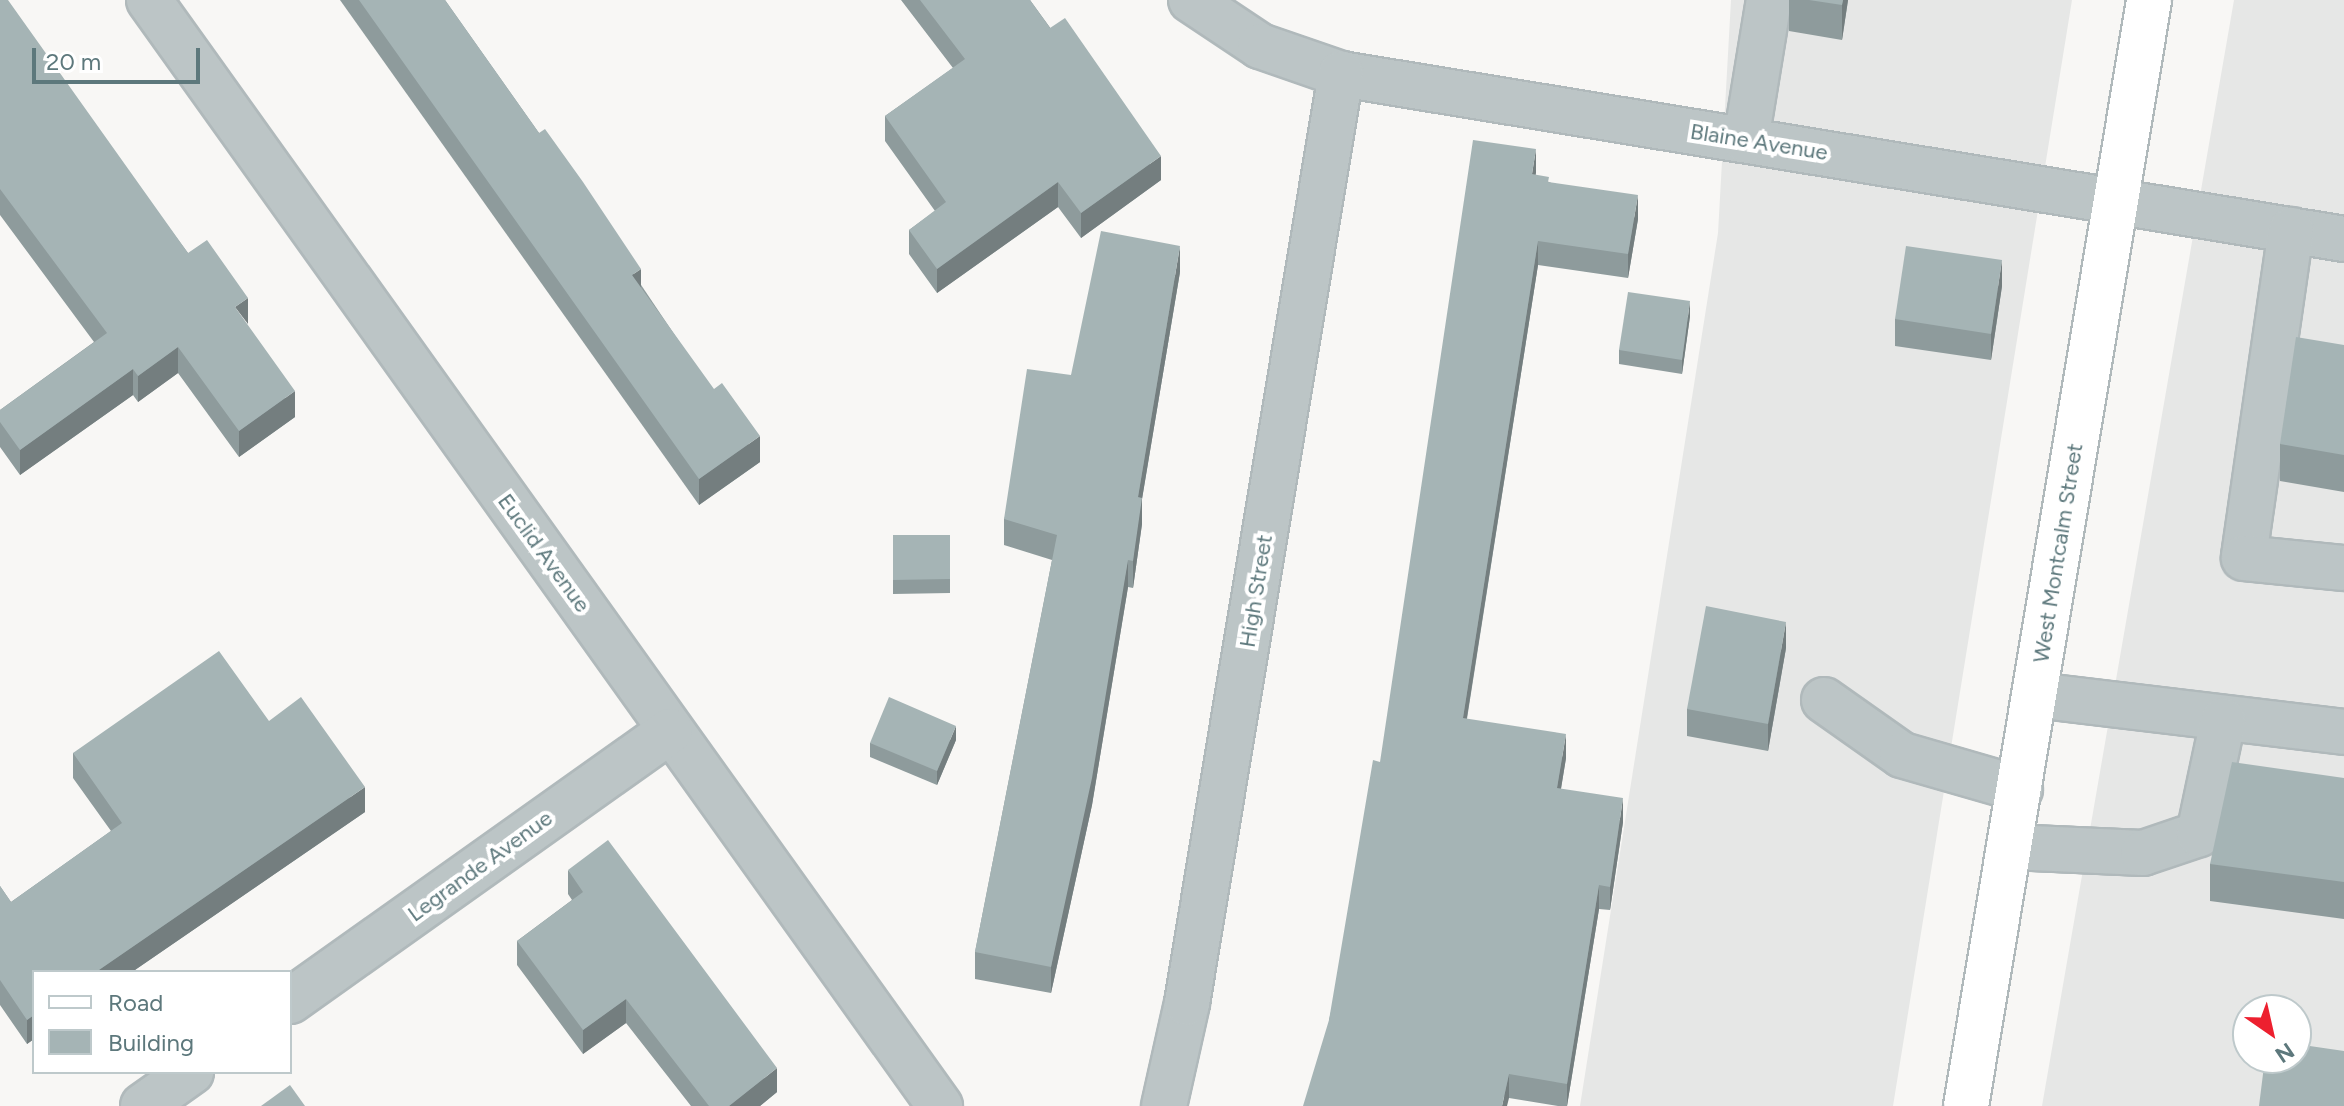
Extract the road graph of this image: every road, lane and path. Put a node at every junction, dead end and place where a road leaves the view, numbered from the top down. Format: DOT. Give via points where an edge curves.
graph roads {
  1 [pos="149,0"];
  2 [pos="1191,0"];
  3 [pos="1769,0"];
  4 [pos="2149,0"];
  5 [pos="1341,74"];
  6 [pos="1746,140"];
  7 [pos="2116,200"];
  8 [pos="2291,230"];
  9 [pos="2344,239"];
  10 [pos="2274,338"];
  11 [pos="2316,345"];
  12 [pos="2344,568"];
  13 [pos="2035,695"];
  14 [pos="1824,700"];
  15 [pos="2223,720"];
  16 [pos="670,731"];
  17 [pos="2344,732"];
  18 [pos="2020,789"];
  19 [pos="2010,847"];
  20 [pos="292,1000"];
  21 [pos="188,1074"];
  22 [pos="143,1106"];
  23 [pos="940,1106"];
  24 [pos="1164,1106"];
  25 [pos="1966,1106"];
  1 -- 16 [label="street, Euclid Avenue"];
  2 -- 5 [label="street, Blaine Avenue" via="1260,46"];
  3 -- 6 [label="street"];
  4 -- 7 [label="main road, West Montcalm Street"];
  5 -- 6 [label="street, Blaine Avenue"];
  5 -- 24 [label="street, High Street" via="1187,1003"];
  6 -- 7 [label="street, Blaine Avenue"];
  7 -- 8 [label="street, Blaine Avenue"];
  7 -- 13 [label="main road, West Montcalm Street"];
  8 -- 9 [label="street, Blaine Avenue"];
  8 -- 10 [label="street"];
  10 -- 11 [label="street"];
  10 -- 12 [label="street" via="2244,558"];
  13 -- 15 [label="street"];
  13 -- 18 [label="main road, West Montcalm Street"];
  14 -- 18 [label="street" via="1902,755"];
  15 -- 17 [label="street"];
  15 -- 19 [label="street" via="2199,834 2143,853"];
  16 -- 20 [label="street, Legrande Avenue"];
  16 -- 23 [label="street, Euclid Avenue"];
  18 -- 19 [label="main road, West Montcalm Street"];
  19 -- 25 [label="main road, West Montcalm Street"];
  21 -- 22 [label="street"];
}
